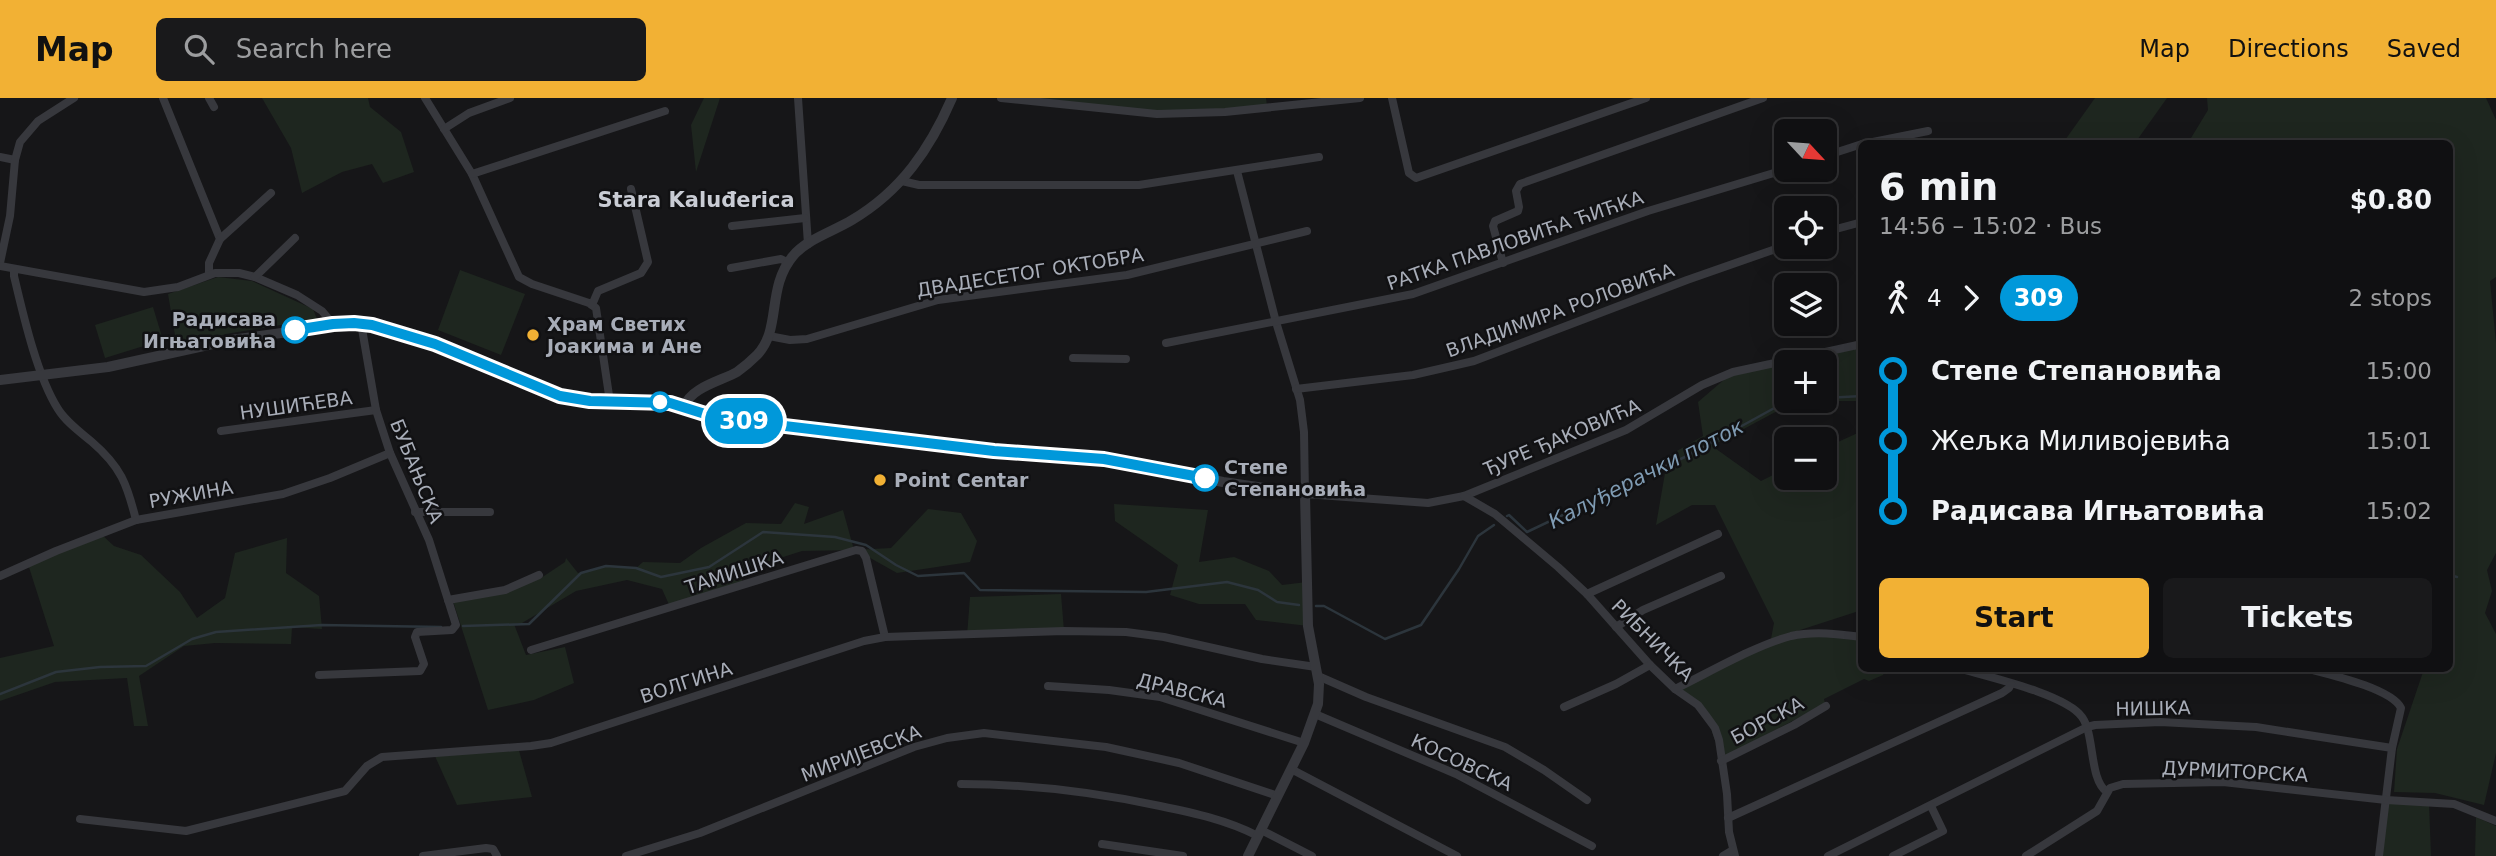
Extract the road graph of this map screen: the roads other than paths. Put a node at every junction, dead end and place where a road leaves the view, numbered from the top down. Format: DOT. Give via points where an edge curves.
graph roads {
  1 [pos="74,98"];
  2 [pos="163,98"];
  3 [pos="209,98"];
  4 [pos="425,98"];
  5 [pos="510,98"];
  6 [pos="798,98"];
  7 [pos="952,98"];
  8 [pos="1001,98"];
  9 [pos="1360,98"];
  10 [pos="1392,98"];
  11 [pos="1646,98"];
  12 [pos="1731,98"];
  13 [pos="1763,98"];
  14 [pos="214,107"];
  15 [pos="1735,107"];
  16 [pos="665,111"];
  17 [pos="444,129"];
  18 [pos="1928,131"];
  19 [pos="1882,140"];
  20 [pos="1858,145"];
  21 [pos="1838,152"];
  22 [pos="0,157"];
  23 [pos="1319,157"];
  24 [pos="15,160"];
  25 [pos="1237,171"];
  26 [pos="1774,173"];
  27 [pos="472,174"];
  28 [pos="902,181"];
  29 [pos="631,189"];
  30 [pos="271,192"];
  31 [pos="805,218"];
  32 [pos="1858,223"];
  33 [pos="732,226"];
  34 [pos="1837,229"];
  35 [pos="1307,231"];
  36 [pos="295,238"];
  37 [pos="220,239"];
  38 [pos="808,244"];
  39 [pos="1257,244"];
  40 [pos="1774,250"];
  41 [pos="789,263"];
  42 [pos="1503,263"];
  43 [pos="0,264"];
  44 [pos="731,268"];
  45 [pos="14,269"];
  46 [pos="209,274"];
  47 [pos="255,277"];
  48 [pos="592,305"];
  49 [pos="1276,322"];
  50 [pos="361,323"];
  51 [pos="333,324"];
  52 [pos="769,336"];
  53 [pos="1167,343"];
  54 [pos="1858,345"];
  55 [pos="1073,358"];
  56 [pos="1126,359"];
  57 [pos="43,374"];
  58 [pos="0,380"];
  59 [pos="1296,389"];
  60 [pos="610,402"];
  61 [pos="684,406"];
  62 [pos="376,411"];
  63 [pos="221,431"];
  64 [pos="390,453"];
  65 [pos="1305,494"];
  66 [pos="1464,496"];
  67 [pos="415,512"];
  68 [pos="490,512"];
  69 [pos="136,520"];
  70 [pos="1718,534"];
  71 [pos="539,575"];
  72 [pos="0,576"];
  73 [pos="1721,576"];
  74 [pos="1587,594"];
  75 [pos="448,600"];
  76 [pos="1616,627"];
  77 [pos="885,637"];
  78 [pos="1858,637"];
  79 [pos="531,650"];
  80 [pos="1650,665"];
  81 [pos="1317,671"];
  82 [pos="1971,672"];
  83 [pos="2319,672"];
  84 [pos="318,675"];
  85 [pos="2011,684"];
  86 [pos="1048,686"];
  87 [pos="1675,689"];
  88 [pos="1564,706"];
  89 [pos="1826,706"];
  90 [pos="1315,715"];
  91 [pos="2087,727"];
  92 [pos="1304,743"];
  93 [pos="2392,748"];
  94 [pos="1721,761"];
  95 [pos="1292,769"];
  96 [pos="961,784"];
  97 [pos="2107,792"];
  98 [pos="1278,796"];
  99 [pos="1587,800"];
  100 [pos="2386,800"];
  101 [pos="1931,806"];
  102 [pos="1728,818"];
  103 [pos="80,819"];
  104 [pos="2496,821"];
  105 [pos="1260,833"];
  106 [pos="1102,845"];
  107 [pos="1592,846"];
  108 [pos="1734,853"];
  109 [pos="423,856"];
  110 [pos="497,856"];
  111 [pos="626,856"];
  112 [pos="1183,856"];
  113 [pos="1248,856"];
  114 [pos="1312,856"];
  115 [pos="1457,856"];
  116 [pos="1723,856"];
  117 [pos="1828,856"];
  118 [pos="1893,856"];
  119 [pos="2026,856"];
  120 [pos="2379,856"];
  1 -- 24 [label="street" via="26,132"];
  2 -- 37 [label="street"];
  3 -- 14 [label="street"];
  4 -- 17 [label="street"];
  5 -- 17 [label="street" via="469,113"];
  6 -- 31 [label="street"];
  7 -- 28 [label="street" via="933,137"];
  8 -- 9 [label="street" via="1157,114"];
  10 -- 11 [label="street" via="1409,173 1416,178"];
  12 -- 15 [label="street"];
  13 -- 15 [label="street"];
  15 -- 42 [label="street" via="1518,185 1518,211 1494,223 1493,228"];
  16 -- 27 [label="street"];
  17 -- 27 [label="street"];
  18 -- 19 [label="street"];
  20 -- 21 [label="street"];
  22 -- 24 [label="street"];
  23 -- 25 [label="street"];
  24 -- 43 [label="street"];
  25 -- 28 [label="street" via="1115,187 919,185"];
  25 -- 39 [label="street"];
  26 -- 42 [label="street, РАТКА ПАВЛОВИЋА ЋИЋКА" via="1648,211"];
  27 -- 48 [label="street" via="519,277"];
  28 -- 38 [label="street" via="871,208"];
  29 -- 48 [label="street" via="648,262 641,272 598,291"];
  30 -- 37 [label="street"];
  31 -- 33 [label="street"];
  31 -- 38 [label="street"];
  32 -- 34 [label="street"];
  35 -- 39 [label="street, ДВАДЕСЕТОГ ОКТОБРА"];
  36 -- 47 [label="street"];
  37 -- 46 [label="street"];
  38 -- 41 [label="street"];
  39 -- 49 [label="street"];
  39 -- 52 [label="street, ДВАДЕСЕТОГ ОКТОБРА" via="1127,275 938,300 797,341"];
  40 -- 59 [label="street, ВЛАДИМИРА РОЛОВИЋА" via="1474,361 1423,373"];
  41 -- 44 [label="street" via="781,259"];
  41 -- 52 [label="street" via="776,290"];
  42 -- 49 [label="street, РАТКА ПАВЛОВИЋА ЋИЋКА" via="1413,294"];
  43 -- 45 [label="street"];
  45 -- 46 [label="street" via="144,292 178,287"];
  45 -- 57 [label="street"];
  46 -- 47 [label="street" via="227,271"];
  47 -- 51 [label="street" via="297,295"];
  48 -- 60 [label="street" via="597,311"];
  49 -- 53 [label="street, РАТКА ПАВЛОВИЋА ЋИЋКА"];
  49 -- 59 [label="street"];
  50 -- 51 [label="street"];
  50 -- 60 [label="street" via="422,339 560,396"];
  50 -- 62 [label="street, БУБАЊСКА"];
  51 -- 57 [label="street" via="108,367"];
  52 -- 61 [label="street" via="751,362 690,396"];
  54 -- 66 [label="street, ЂУРЕ ЂАКОВИЋА" via="1714,379 1626,430"];
  55 -- 56 [label="street"];
  57 -- 58 [label="street"];
  57 -- 69 [label="street" via="58,410 119,469"];
  59 -- 65 [label="street" via="1304,432"];
  60 -- 61 [label="street"];
  61 -- 65 [label="street" via="722,417 813,430 1125,461"];
  62 -- 63 [label="street, НУШИЋЕВА"];
  62 -- 64 [label="street, БУБАЊСКА"];
  64 -- 67 [label="street, БУБАЊСКА"];
  64 -- 69 [label="street, РУЖИНА" via="284,494"];
  65 -- 66 [label="street, ЂУРЕ ЂАКОВИЋА" via="1428,503"];
  65 -- 81 [label="street" via="1308,626"];
  66 -- 74 [label="street, РИБНИЧКА" via="1495,514"];
  67 -- 68 [label="street"];
  67 -- 75 [label="street, БУБАЊСКА"];
  69 -- 72 [label="street, РУЖИНА"];
  70 -- 74 [label="street"];
  71 -- 75 [label="street" via="505,590"];
  73 -- 76 [label="street"];
  74 -- 76 [label="street, РИБНИЧКА"];
  75 -- 84 [label="street, БУБАЊСКА" via="455,628 417,632 415,637 424,664 420,671"];
  76 -- 80 [label="street, РИБНИЧКА"];
  77 -- 79 [label="street, ТАМИШКА" via="866,558 856,550"];
  77 -- 81 [label="street, ВОЛГИНА" via="1113,631"];
  77 -- 103 [label="street, ВОЛГИНА" via="551,743 382,757 367,766 345,791 186,831"];
  78 -- 87 [label="street" via="1790,636"];
  80 -- 87 [label="street, РИБНИЧКА"];
  80 -- 88 [label="street"];
  81 -- 90 [label="street"];
  81 -- 99 [label="street, ВОЛГИНА" via="1366,697 1505,747"];
  82 -- 85 [label="street"];
  83 -- 93 [label="street" via="2365,685 2398,702 2401,714"];
  85 -- 91 [label="street" via="2071,708"];
  85 -- 102 [label="street" via="2002,693"];
  86 -- 92 [label="street, ДРАВСКА" via="1160,697"];
  87 -- 94 [label="street, РИБНИЧКА" via="1698,705 1715,728"];
  89 -- 94 [label="street, БОРСКА"];
  90 -- 92 [label="street"];
  90 -- 107 [label="street, КОСОВСКА" via="1457,774"];
  91 -- 93 [label="street, НИШКА" via="2160,722 2256,727"];
  91 -- 97 [label="street" via="2099,785"];
  91 -- 101 [label="street, НИШКА"];
  92 -- 95 [label="street"];
  93 -- 100 [label="street"];
  94 -- 102 [label="street, РИБНИЧКА"];
  95 -- 98 [label="street"];
  95 -- 115 [label="street"];
  96 -- 105 [label="street" via="1032,786 1124,798"];
  97 -- 100 [label="street, ДУРМИТОРСКА" via="2123,784 2204,782"];
  97 -- 119 [label="street" via="2097,811"];
  98 -- 105 [label="street"];
  98 -- 111 [label="street, МИРИЈЕВСКА" via="1140,753 985,733 914,747 700,833"];
  100 -- 104 [label="street, ДУРМИТОРСКА" via="2454,804"];
  100 -- 120 [label="street"];
  101 -- 117 [label="street, НИШКА"];
  101 -- 118 [label="street" via="1943,831"];
  102 -- 108 [label="street, РИБНИЧКА"];
  105 -- 113 [label="street"];
  105 -- 114 [label="street"];
  106 -- 112 [label="street"];
  108 -- 116 [label="street"];
  109 -- 110 [label="street" via="486,848"];
}
